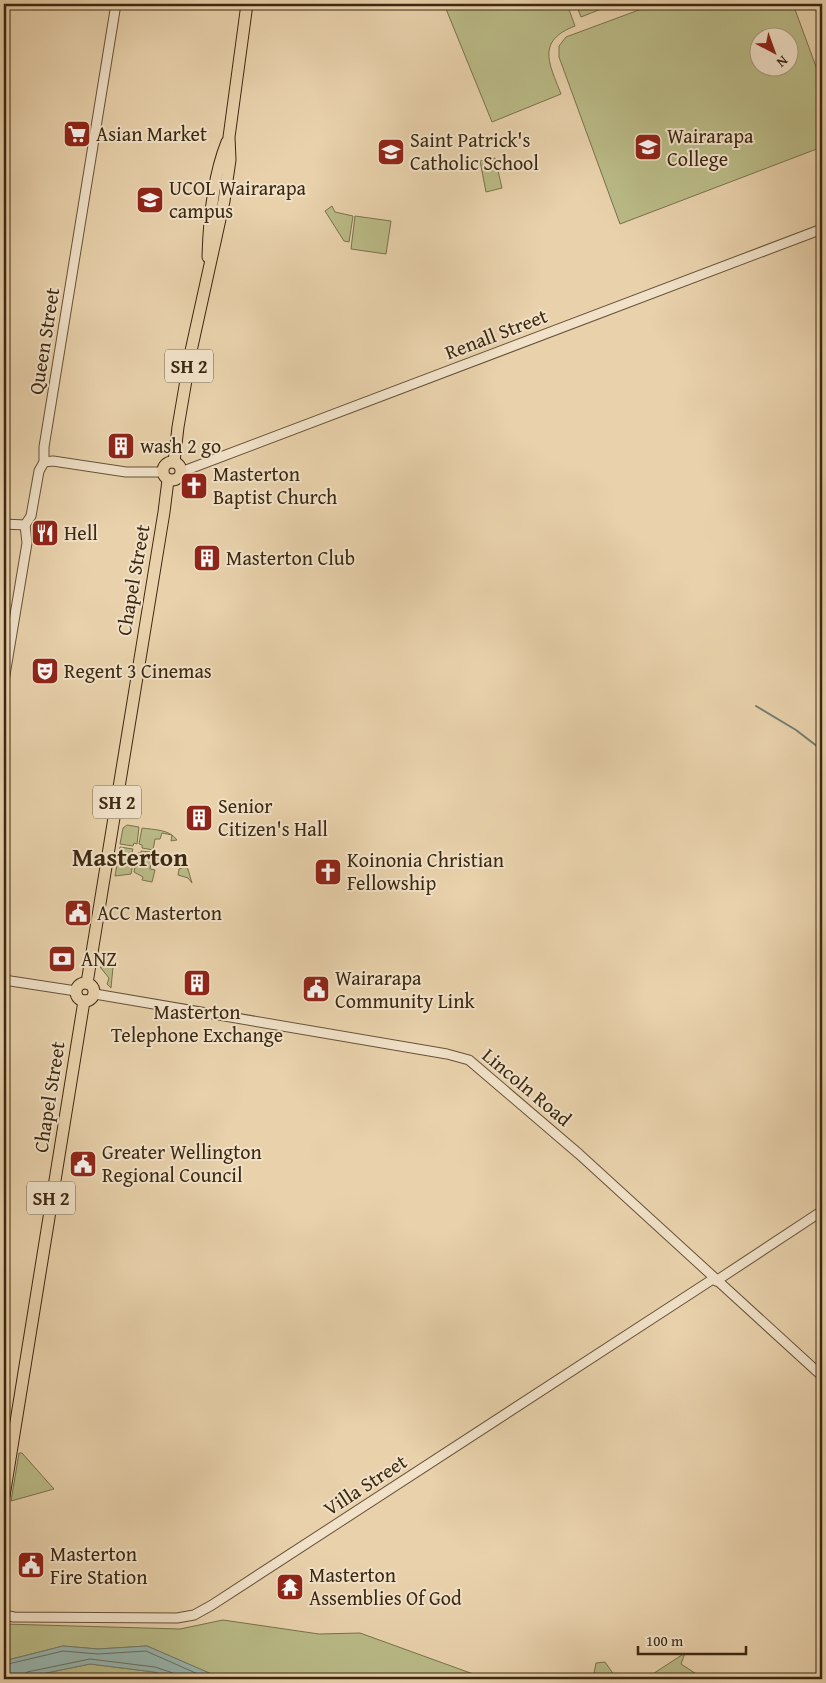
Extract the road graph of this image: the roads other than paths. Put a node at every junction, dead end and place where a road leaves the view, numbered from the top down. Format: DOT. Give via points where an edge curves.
graph roads {
  1 [pos="116,4"];
  2 [pos="247,4"];
  3 [pos="822,229"];
  4 [pos="44,462"];
  5 [pos="174,462"];
  6 [pos="181,472"];
  7 [pos="165,476"];
  8 [pos="4,524"];
  9 [pos="26,525"];
  10 [pos="4,681"];
  11 [pos="4,980"];
  12 [pos="87,982"];
  13 [pos="76,991"];
  14 [pos="95,994"];
  15 [pos="84,1001"];
  16 [pos="822,1211"];
  17 [pos="714,1280"];
  18 [pos="822,1376"];
  19 [pos="4,1496"];
  20 [pos="4,1615"];
  1 -- 4 [label="street, Queen Street"];
  2 -- 5 [label="highway, SH 2" via="224,201 207,271"];
  3 -- 6 [label="street, Renall Street"];
  4 -- 7 [label="street"];
  4 -- 9 [label="street, Queen Street"];
  5 -- 6 [label="highway"];
  5 -- 7 [label="highway" via="165,464"];
  6 -- 7 [label="highway" via="178,479"];
  7 -- 12 [label="highway, Chapel Street / SH 2" via="164,512"];
  8 -- 9 [label="street"];
  9 -- 10 [label="street, Queen Street" via="27,543"];
  11 -- 13 [label="street"];
  12 -- 13 [label="highway" via="79,984"];
  12 -- 14 [label="highway"];
  13 -- 15 [label="highway"];
  14 -- 15 [label="highway"];
  14 -- 17 [label="street, Lincoln Road" via="469,1060 579,1154"];
  15 -- 19 [label="highway, Chapel Street / SH 2"];
  16 -- 17 [label="street, Villa Street"];
  17 -- 18 [label="street, Lincoln Road"];
  17 -- 20 [label="street, Villa Street" via="194,1615 177,1618"];
}
